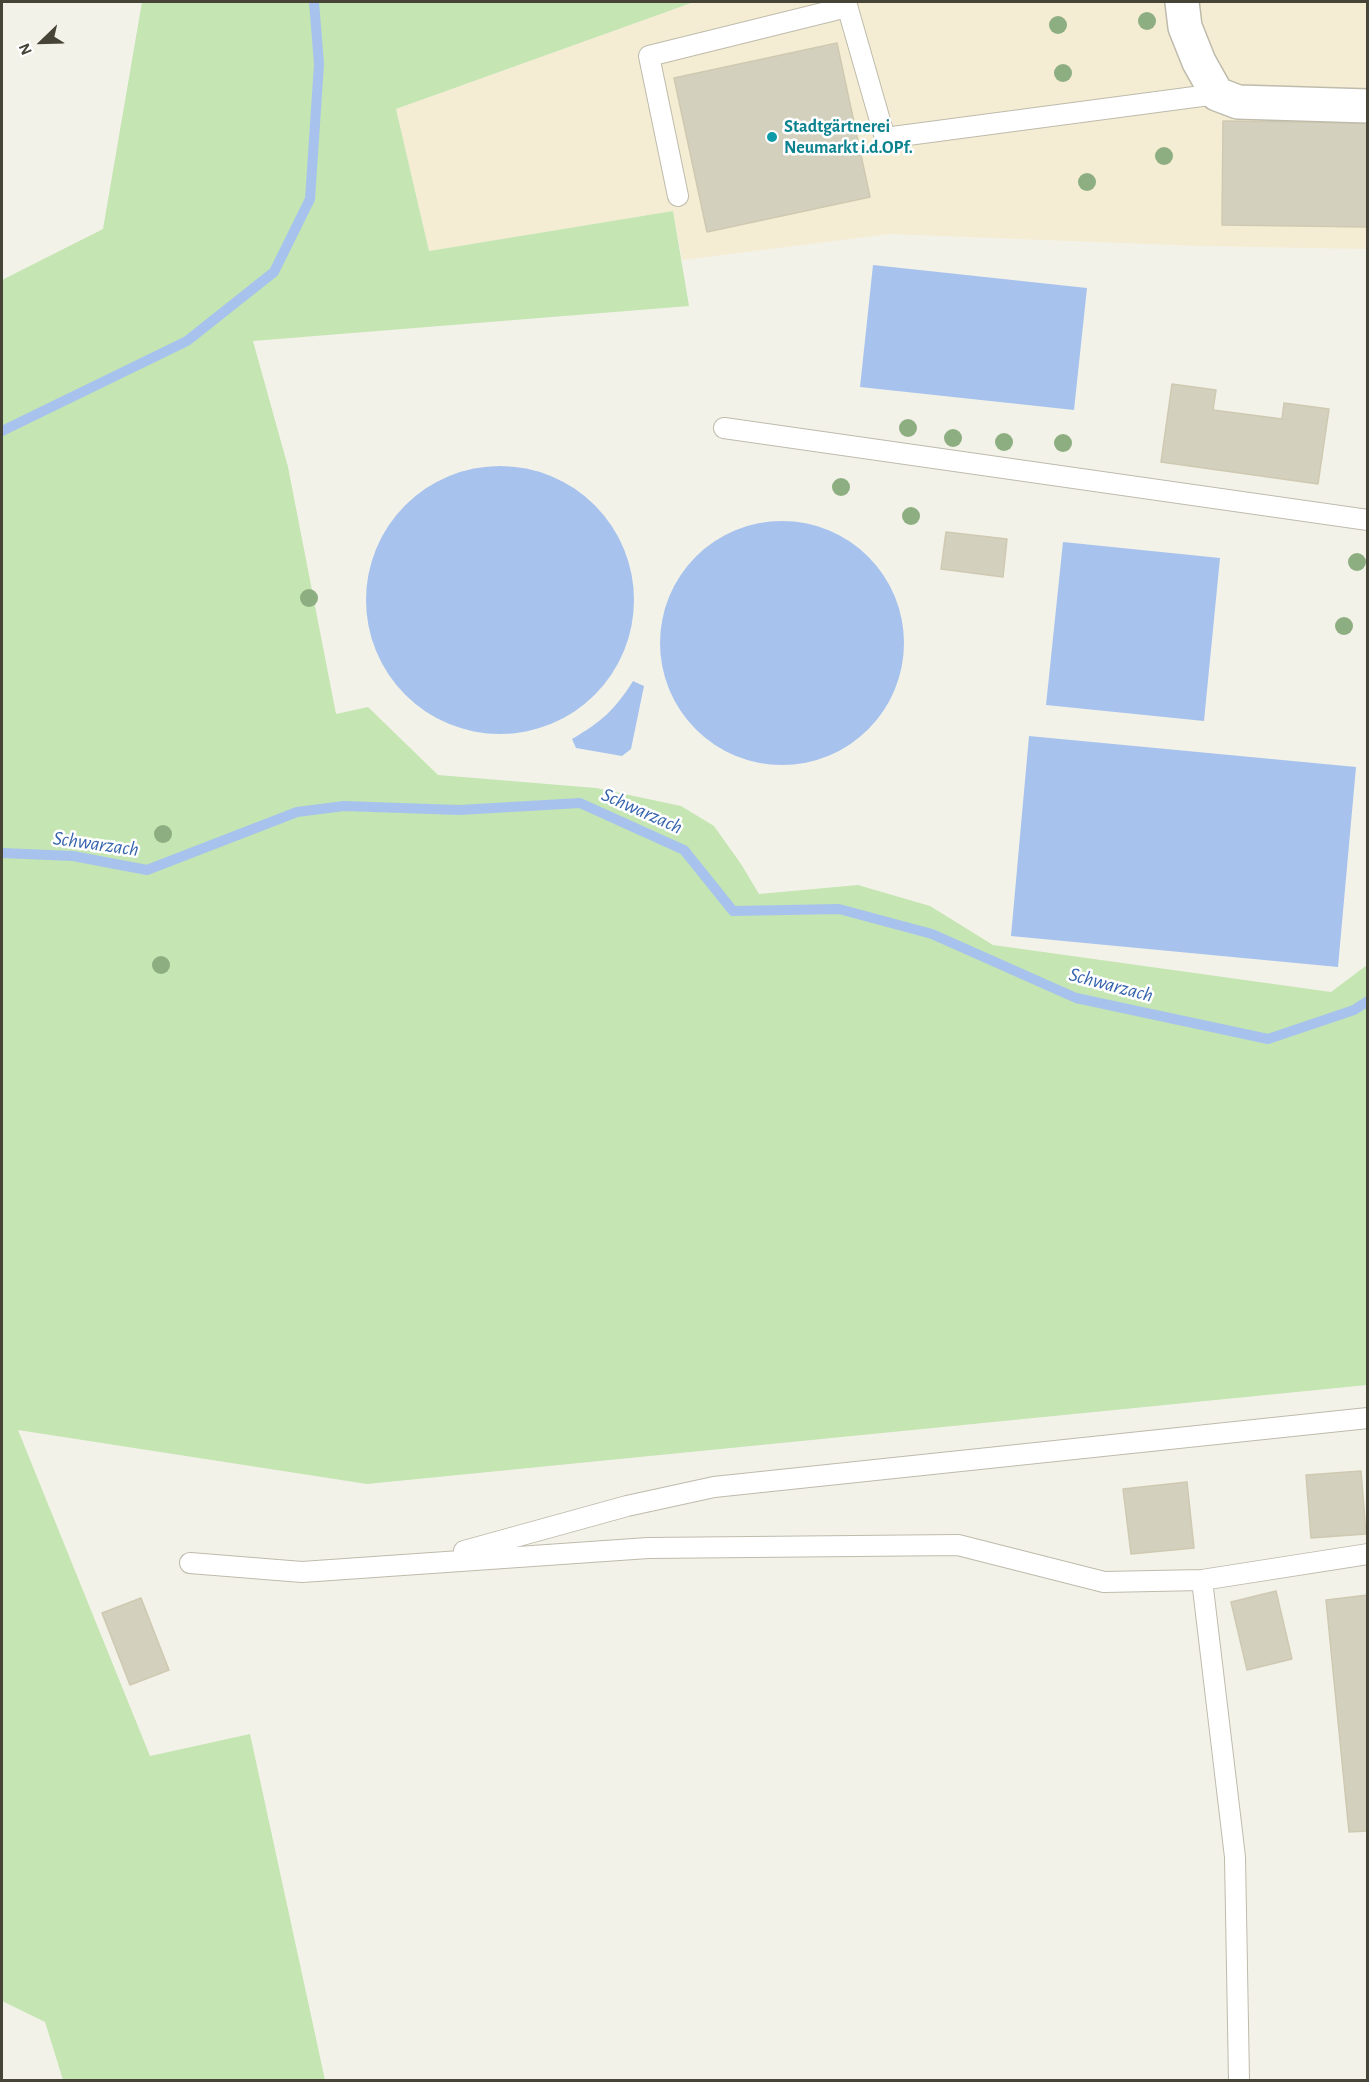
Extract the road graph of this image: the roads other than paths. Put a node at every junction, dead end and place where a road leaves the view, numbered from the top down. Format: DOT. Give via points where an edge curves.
graph roads {
  1 [pos="1182,2"];
  2 [pos="847,4"];
  3 [pos="1217,94"];
  4 [pos="1368,106"];
  5 [pos="678,196"];
  6 [pos="724,428"];
  7 [pos="1368,520"];
  8 [pos="1368,1418"];
  9 [pos="1368,1554"];
  10 [pos="190,1563"];
  11 [pos="423,1563"];
  12 [pos="1202,1580"];
  13 [pos="1239,2080"];
  1 -- 3 [label="street" via="1185,27"];
  2 -- 3 [label="lane" via="885,138"];
  2 -- 5 [label="lane" via="649,56"];
  3 -- 4 [label="street" via="1238,102"];
  6 -- 7 [label="lane"];
  8 -- 11 [label="lane" via="714,1487 627,1506"];
  9 -- 12 [label="lane"];
  10 -- 11 [label="lane" via="302,1572"];
  11 -- 12 [label="lane" via="648,1548 958,1545 1104,1582"];
  12 -- 13 [label="lane" via="1235,1857"];
}
